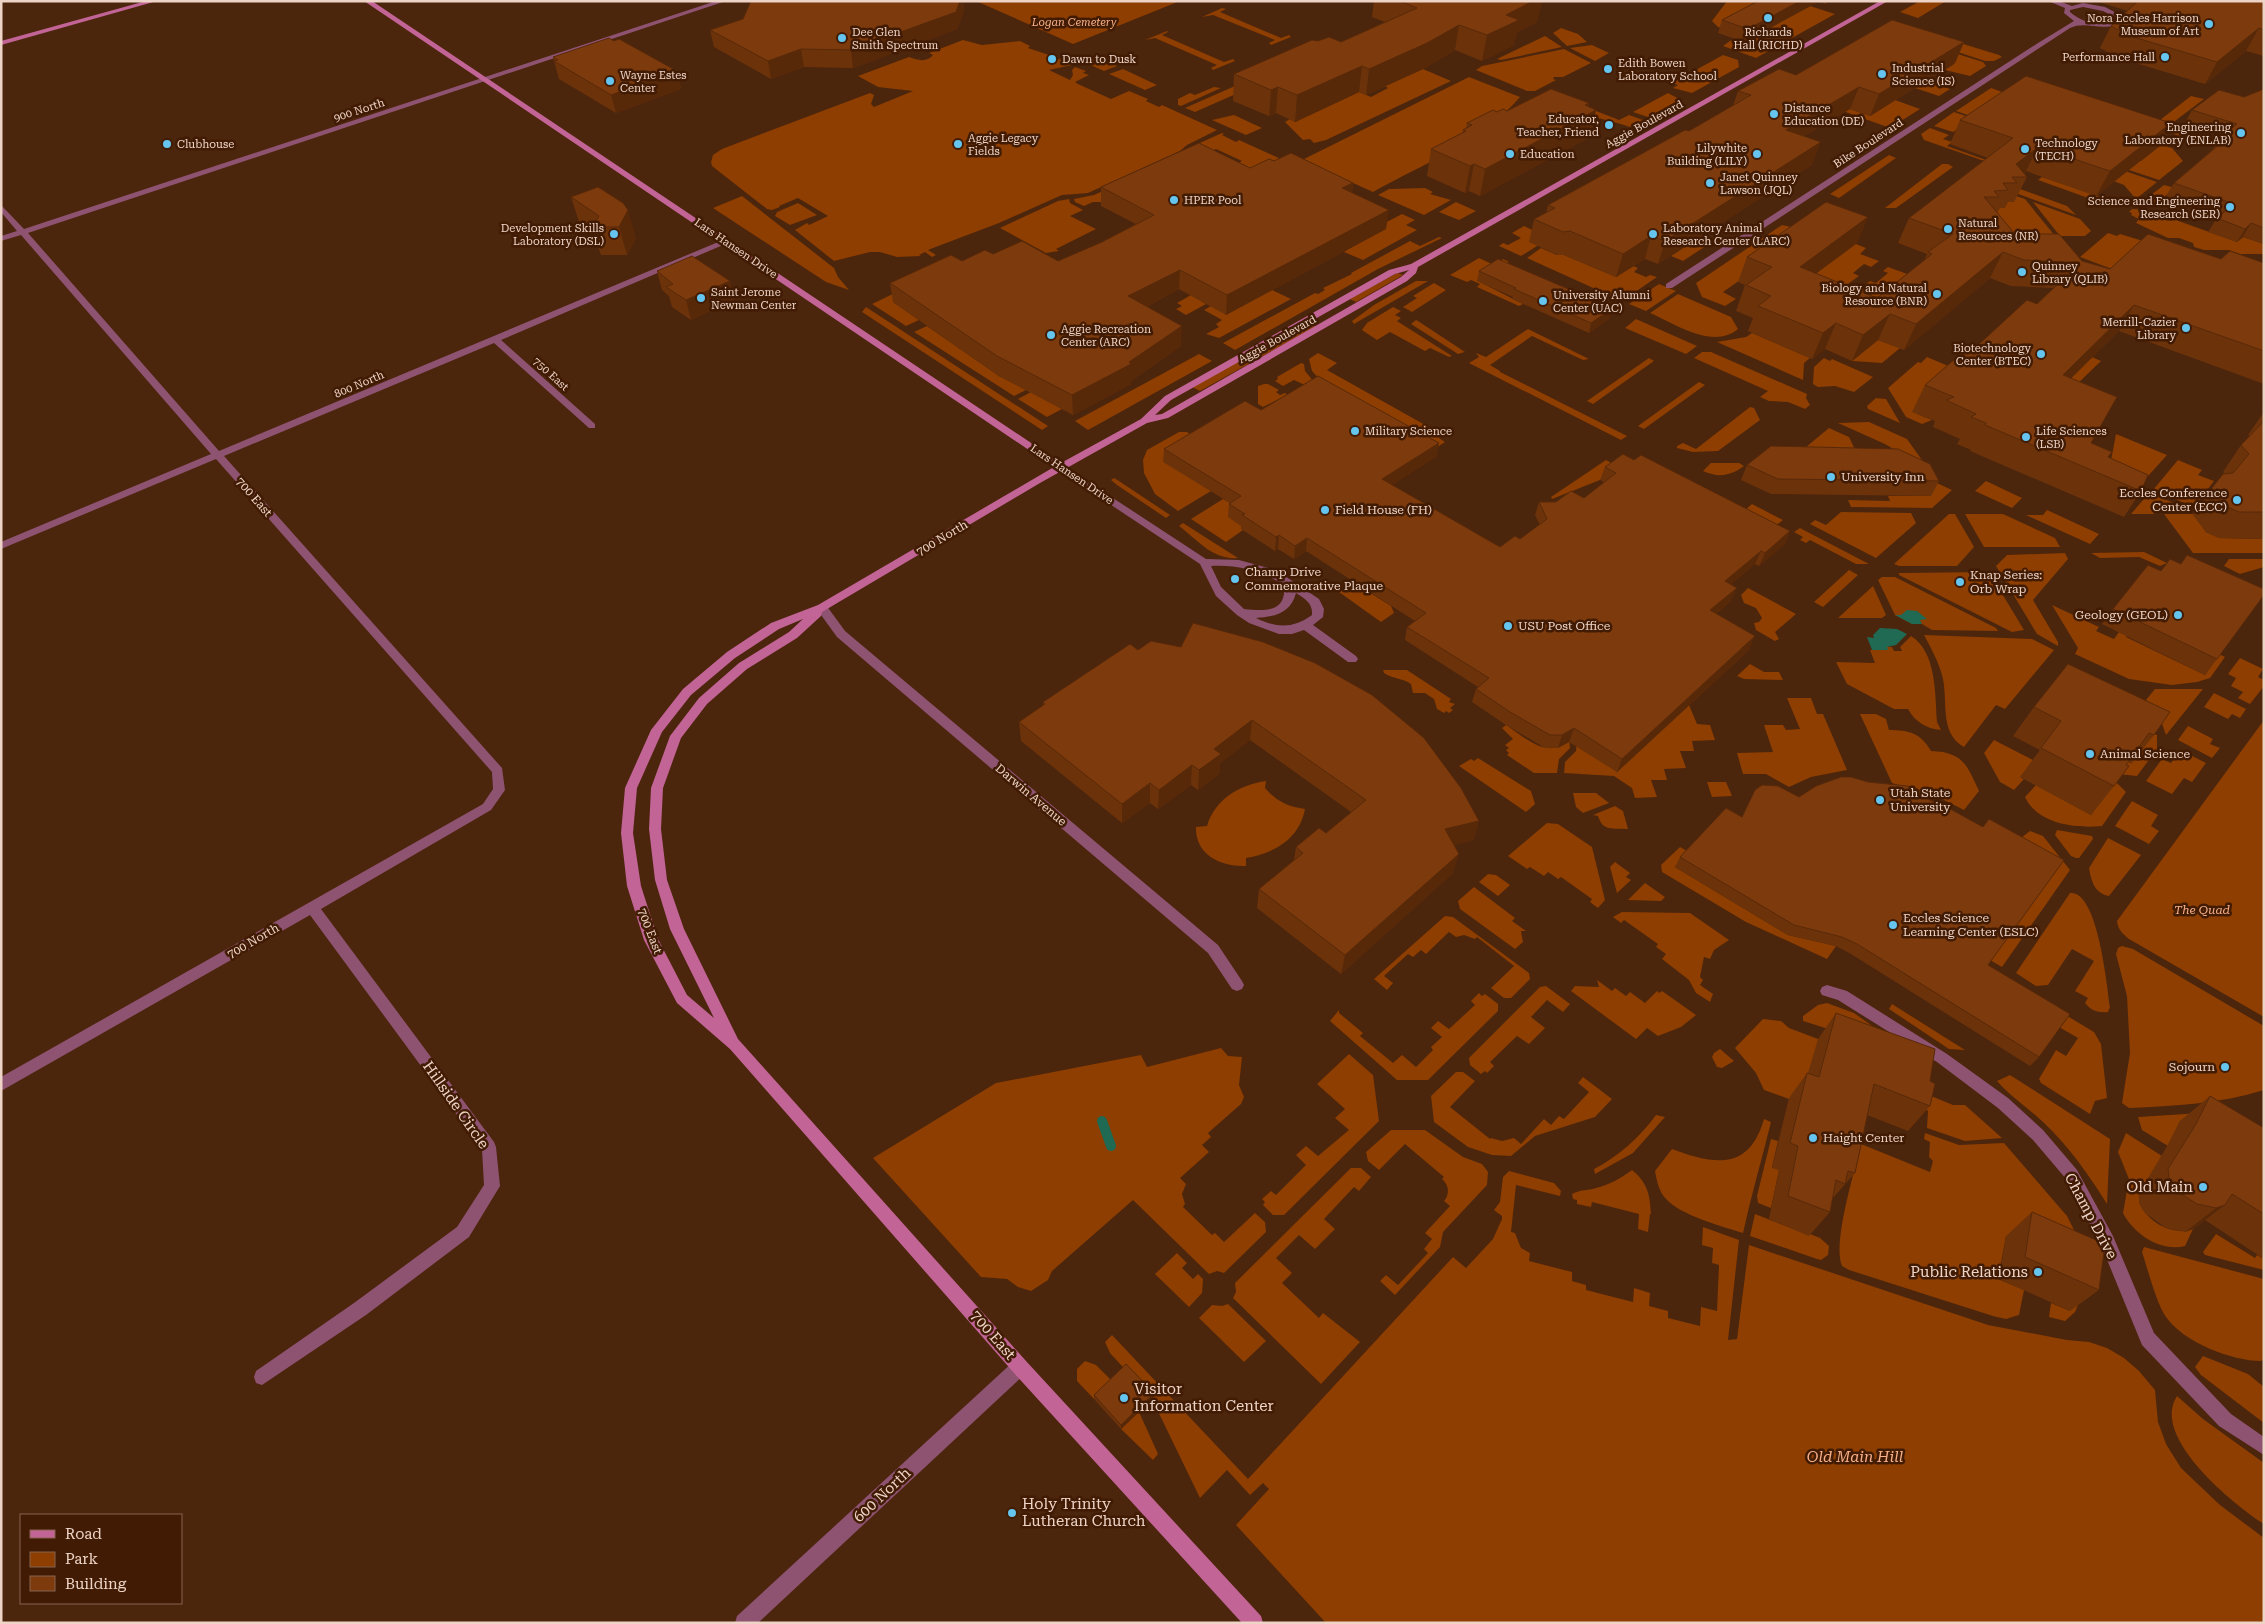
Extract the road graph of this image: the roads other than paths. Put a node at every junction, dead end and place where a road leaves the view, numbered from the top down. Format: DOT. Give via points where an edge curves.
graph roads {
  1 [pos="154,1"];
  2 [pos="367,1"];
  3 [pos="723,1"];
  4 [pos="1885,1"];
  5 [pos="2051,1"];
  6 [pos="2070,7"];
  7 [pos="2080,21"];
  8 [pos="1,44"];
  9 [pos="484,80"];
  10 [pos="1,207"];
  11 [pos="23,232"];
  12 [pos="1,238"];
  13 [pos="726,242"];
  14 [pos="1414,266"];
  15 [pos="1669,286"];
  16 [pos="494,339"];
  17 [pos="1144,421"];
  18 [pos="592,426"];
  19 [pos="217,455"];
  20 [pos="1061,467"];
  21 [pos="1,546"];
  22 [pos="1204,562"];
  23 [pos="1288,582"];
  24 [pos="822,608"];
  25 [pos="1242,612"];
  26 [pos="1307,626"];
  27 [pos="1352,659"];
  28 [pos="631,788"];
  29 [pos="657,788"];
  30 [pos="499,790"];
  31 [pos="312,907"];
  32 [pos="1238,985"];
  33 [pos="1827,991"];
  34 [pos="735,1045"];
  35 [pos="1,1085"];
  36 [pos="1020,1367"];
  37 [pos="262,1377"];
  38 [pos="2264,1447"];
  39 [pos="744,1623"];
  40 [pos="1254,1623"];
  1 -- 8 [label="main road"];
  2 -- 9 [label="main road, Lars Hansen Drive"];
  3 -- 9 [label="street, 900 North"];
  4 -- 14 [label="main road, Aggie Boulevard"];
  5 -- 6 [label="street"];
  6 -- 7 [label="street" via="2067,13"];
  6 -- 7 [label="street" via="2100,7 2113,12 2119,19 2106,25"];
  7 -- 15 [label="street, Bike Boulevard"];
  9 -- 11 [label="street, 900 North"];
  9 -- 13 [label="main road, Lars Hansen Drive"];
  10 -- 11 [label="street, 700 East"];
  11 -- 12 [label="street, 900 North"];
  11 -- 19 [label="street, 700 East"];
  13 -- 16 [label="street, 800 North"];
  13 -- 20 [label="main road, Lars Hansen Drive"];
  14 -- 17 [label="main road, Aggie Boulevard" via="1392,272 1168,398"];
  14 -- 17 [label="main road, Aggie Boulevard" via="1404,280 1336,320 1165,416"];
  16 -- 18 [label="street, 750 East"];
  16 -- 19 [label="street, 800 North"];
  17 -- 20 [label="main road, Aggie Boulevard"];
  19 -- 21 [label="street, 800 North"];
  19 -- 30 [label="street, 700 East" via="498,771"];
  20 -- 22 [label="street, Lars Hansen Drive"];
  20 -- 24 [label="main road, 700 North"];
  22 -- 23 [label="street" via="1239,563 1272,572"];
  22 -- 25 [label="street" via="1220,594"];
  23 -- 25 [label="street" via="1289,602 1283,608 1263,614"];
  23 -- 26 [label="street" via="1315,602 1317,617"];
  24 -- 28 [label="main road, 700 North" via="776,626 731,655 687,692 656,730"];
  24 -- 29 [label="main road, 700 North" via="793,635 744,666 703,702 676,736"];
  24 -- 32 [label="street, Darwin Avenue" via="845,637 1213,949"];
  25 -- 26 [label="street" via="1272,630"];
  26 -- 27 [label="street"];
  28 -- 34 [label="main road, 700 East" via="627,833 634,886 651,940 682,999"];
  29 -- 34 [label="main road, 700 East" via="655,829 661,880 677,929"];
  30 -- 31 [label="street, 700 North" via="487,807"];
  31 -- 35 [label="street, 700 North"];
  31 -- 37 [label="street, Hillside Circle" via="488,1148 492,1186 463,1232"];
  33 -- 38 [label="street, Champ Drive" via="1842,996 1942,1058 2003,1103 2038,1136 2072,1175 2107,1241 2148,1339 2225,1420"];
  34 -- 36 [label="main road, 700 East"];
  36 -- 39 [label="street, 600 North"];
  36 -- 40 [label="main road, 700 East"];
}
